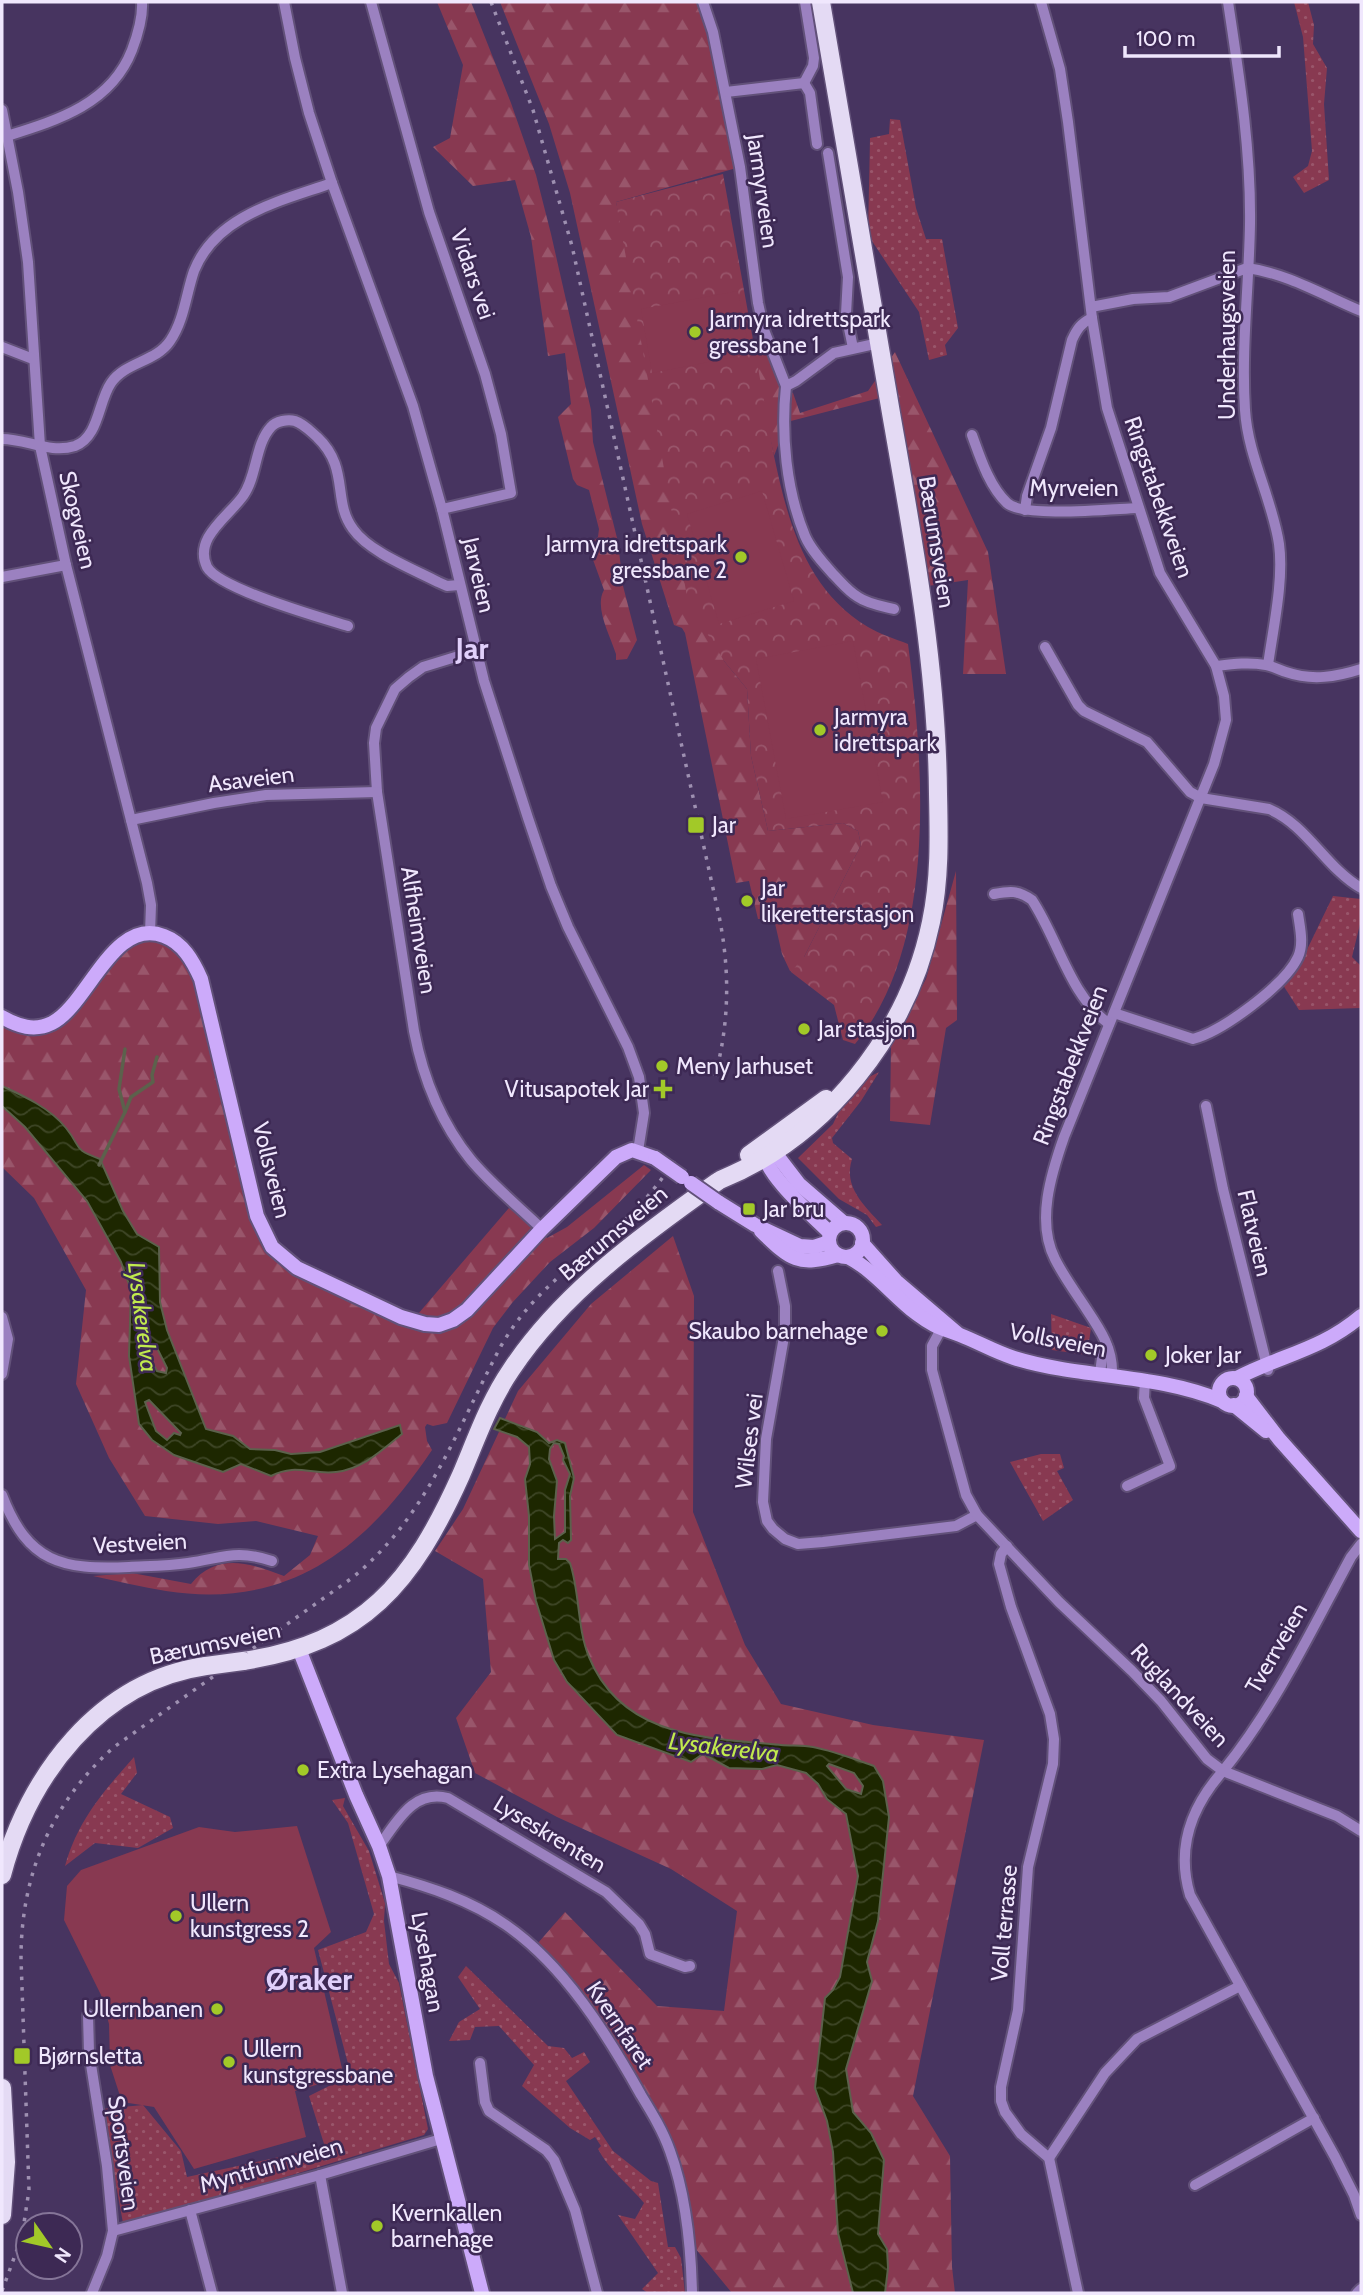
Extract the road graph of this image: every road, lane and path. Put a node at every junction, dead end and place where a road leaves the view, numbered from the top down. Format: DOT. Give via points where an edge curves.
graph roads {
  1 [pos="142,2"];
  2 [pos="284,2"];
  3 [pos="370,2"];
  4 [pos="703,2"];
  5 [pos="805,2"];
  6 [pos="821,2"];
  7 [pos="1041,2"];
  8 [pos="1228,2"];
  9 [pos="804,83"];
  10 [pos="726,92"];
  11 [pos="2,110"];
  12 [pos="7,136"];
  13 [pos="817,144"];
  14 [pos="828,153"];
  15 [pos="332,183"];
  16 [pos="1247,268"];
  17 [pos="1361,311"];
  18 [pos="1091,312"];
  19 [pos="879,343"];
  20 [pos="2,347"];
  21 [pos="853,348"];
  22 [pos="33,359"];
  23 [pos="786,386"];
  24 [pos="972,435"];
  25 [pos="2,439"];
  26 [pos="40,446"];
  27 [pos="1137,508"];
  28 [pos="442,509"];
  29 [pos="1025,510"];
  30 [pos="66,565"];
  31 [pos="2,577"];
  32 [pos="459,585"];
  33 [pos="894,609"];
  34 [pos="348,626"];
  35 [pos="1045,647"];
  36 [pos="475,651"];
  37 [pos="1268,665"];
  38 [pos="1216,666"];
  39 [pos="1361,669"];
  40 [pos="377,792"];
  41 [pos="1201,798"];
  42 [pos="131,820"];
  43 [pos="1361,888"];
  44 [pos="994,894"];
  45 [pos="1298,914"];
  46 [pos="150,933"];
  47 [pos="2,1017"];
  48 [pos="1112,1019"];
  49 [pos="1206,1106"];
  50 [pos="768,1150"];
  51 [pos="638,1151"];
  52 [pos="844,1223"];
  53 [pos="542,1230"];
  54 [pos="862,1243"];
  55 [pos="836,1247"];
  56 [pos="778,1271"];
  57 [pos="1361,1316"];
  58 [pos="2,1317"];
  59 [pos="943,1326"];
  60 [pos="1270,1366"];
  61 [pos="2,1374"];
  62 [pos="1106,1374"];
  63 [pos="1148,1380"];
  64 [pos="1235,1392"];
  65 [pos="1127,1486"];
  66 [pos="2,1495"];
  67 [pos="977,1515"];
  68 [pos="1361,1531"];
  69 [pos="1361,1544"];
  70 [pos="1007,1546"];
  71 [pos="272,1561"];
  72 [pos="299,1649"];
  73 [pos="1223,1771"];
  74 [pos="1361,1831"];
  75 [pos="379,1846"];
  76 [pos="2,1875"];
  77 [pos="389,1875"];
  78 [pos="690,1966"];
  79 [pos="1240,1986"];
  80 [pos="88,2015"];
  81 [pos="480,2063"];
  82 [pos="2,2088"];
  83 [pos="1314,2118"];
  84 [pos="441,2138"];
  85 [pos="1049,2158"];
  86 [pos="320,2175"];
  87 [pos="1195,2185"];
  88 [pos="190,2210"];
  89 [pos="2,2215"];
  90 [pos="1361,2215"];
  91 [pos="113,2231"];
  92 [pos="1361,2289"];
  93 [pos="92,2293"];
  94 [pos="212,2293"];
  95 [pos="342,2293"];
  96 [pos="482,2293"];
  97 [pos="597,2293"];
  98 [pos="692,2293"];
  99 [pos="1078,2293"];
  100 [pos="1357,2293"];
  1 -- 12 [label="street" via="139,34 127,63 109,86 77,110"];
  2 -- 15 [label="street, Jarveien" via="300,80"];
  3 -- 28 [label="street, Vidars vei" via="429,212 485,374 511,493"];
  4 -- 10 [label="street, Jarmyrveien"];
  5 -- 9 [label="street" via="814,58"];
  6 -- 19 [label="main road, Bærumsveien"];
  7 -- 18 [label="street, Ringstabekkveien" via="1060,69"];
  8 -- 16 [label="street, Underhaugsveien" via="1249,173"];
  9 -- 10 [label="street"];
  9 -- 13 [label="street" via="810,93"];
  10 -- 23 [label="street, Jarmyrveien" via="758,303"];
  11 -- 12 [label="street, Skogveien"];
  12 -- 22 [label="street, Skogveien" via="29,262"];
  14 -- 21 [label="street" via="848,277 846,313"];
  15 -- 26 [label="street" via="258,210 217,236 198,263 169,344 118,373 82,443 60,449"];
  15 -- 28 [label="street, Jarveien" via="413,406"];
  16 -- 17 [label="street"];
  16 -- 18 [label="street" via="1169,297 1133,299"];
  16 -- 37 [label="street, Underhaugsveien" via="1245,421 1279,548"];
  18 -- 27 [label="street, Ringstabekkveien" via="1107,408"];
  18 -- 29 [label="street" via="1072,340 1057,408"];
  19 -- 21 [label="street"];
  19 -- 50 [label="main road, Bærumsveien" via="926,625 938,760 938,851 931,922 917,970 884,1037 856,1076"];
  20 -- 22 [label="street"];
  21 -- 23 [label="street" via="834,353"];
  22 -- 26 [label="street, Skogveien"];
  23 -- 33 [label="street, Jarmyrveien" via="786,448 806,538 850,592"];
  24 -- 29 [label="street, Myrveien" via="995,488 1007,503"];
  25 -- 26 [label="street"];
  26 -- 30 [label="street, Skogveien"];
  27 -- 29 [label="street, Myrveien"];
  27 -- 38 [label="street, Ringstabekkveien" via="1169,591"];
  28 -- 32 [label="street, Jarveien"];
  30 -- 31 [label="street"];
  30 -- 42 [label="street, Skogveien"];
  32 -- 34 [label="street" via="438,582 358,536 350,526 333,457 324,443 304,425 284,421 271,426 245,495 211,531 204,558 208,570 236,587"];
  32 -- 36 [label="street, Jarveien"];
  35 -- 41 [label="street" via="1084,711 1147,742"];
  36 -- 40 [label="street, Alfheimveien" via="423,667 395,689 376,728"];
  36 -- 51 [label="street, Jarveien" via="551,886 639,1077 644,1113"];
  37 -- 38 [label="street"];
  37 -- 39 [label="street" via="1323,678"];
  38 -- 41 [label="street, Ringstabekkveien" via="1226,720"];
  40 -- 42 [label="street, Asaveien" via="266,795"];
  40 -- 53 [label="street, Alfheimveien" via="414,1031 429,1088 471,1160"];
  41 -- 43 [label="street" via="1279,813"];
  41 -- 48 [label="street, Ringstabekkveien"];
  42 -- 46 [label="street, Skogveien" via="151,905"];
  44 -- 48 [label="street" via="1012,891 1032,900 1080,995 1099,1016"];
  45 -- 48 [label="street" via="1302,940 1299,955 1286,975 1220,1027 1193,1039"];
  46 -- 47 [label="main road" via="130,939 114,952 57,1020 27,1028"];
  46 -- 53 [label="main road, Vollsveien" via="182,947 201,979 257,1216 266,1239 286,1261 401,1317 439,1325 467,1310"];
  48 -- 62 [label="street, Ringstabekkveien" via="1055,1164 1046,1219 1054,1258 1098,1326 1112,1358"];
  49 -- 60 [label="street, Flatveien"];
  50 -- 52 [label="main road"];
  50 -- 55 [label="main road, Vollsveien" via="772,1174"];
  50 -- 72 [label="main road, Bærumsveien" via="732,1168 650,1231 565,1306 522,1355 494,1398 424,1548 390,1592 346,1627"];
  51 -- 53 [label="main road, Vollsveien" via="621,1154 609,1163"];
  51 -- 55 [label="main road, bridge" via="755,1225 799,1260 817,1261"];
  52 -- 54 [label="main road" via="858,1228"];
  52 -- 55 [label="main road" via="833,1228"];
  54 -- 55 [label="main road" via="858,1251"];
  54 -- 59 [label="main road, Vollsveien"];
  55 -- 59 [label="main road, Vollsveien" via="868,1269 908,1307"];
  56 -- 67 [label="street, Wilses vei" via="785,1331 766,1439 762,1502 766,1521 785,1539 798,1544 956,1526"];
  57 -- 60 [label="main road" via="1330,1339"];
  58 -- 61 [label="street" via="8,1339"];
  59 -- 62 [label="main road, Vollsveien" via="1014,1358"];
  59 -- 67 [label="street, Ruglandveien" via="932,1346 932,1370 966,1495"];
  60 -- 64 [label="main road"];
  62 -- 63 [label="main road, Vollsveien"];
  63 -- 64 [label="main road, Vollsveien"];
  63 -- 65 [label="street" via="1144,1398 1170,1466"];
  64 -- 68 [label="main road"];
  66 -- 71 [label="street, Vestveien" via="23,1535 57,1562 100,1569 188,1563 235,1554"];
  67 -- 70 [label="street, Ruglandveien"];
  69 -- 73 [label="street, Tverrveien" via="1279,1688"];
  70 -- 73 [label="street, Ruglandveien" via="1142,1681 1207,1759"];
  70 -- 85 [label="street, Voll terrasse" via="999,1564 1055,1739 1028,1867 1018,2010 1001,2101 1021,2134"];
  72 -- 75 [label="main road, Lysehagan"];
  72 -- 76 [label="main road, Bærumsveien, bridge" via="168,1674 119,1698 88,1723 37,1788"];
  73 -- 74 [label="street" via="1336,1816"];
  73 -- 79 [label="street, Ruglandveien" via="1210,1785 1186,1837 1184,1875 1199,1914"];
  75 -- 77 [label="main road, Lysehagan"];
  75 -- 78 [label="street, Lyseskrenten" via="413,1803 437,1795 448,1798 606,1892 639,1924 650,1954"];
  77 -- 84 [label="main road, Lysehagan"];
  77 -- 98 [label="street, Kvernfaret" via="463,1900 513,1930 548,1961 611,2042 671,2154 689,2240"];
  79 -- 83 [label="street, Ruglandveien"];
  79 -- 85 [label="street" via="1137,2039 1105,2073"];
  80 -- 91 [label="street, Sportsveien"];
  81 -- 97 [label="street" via="489,2111 554,2160 575,2210"];
  82 -- 89 [label="main road" via="6,2162"];
  83 -- 87 [label="street"];
  83 -- 90 [label="street, Ruglandveien"];
  84 -- 86 [label="street, Myntfunnveien"];
  84 -- 96 [label="main road, Lysehagan"];
  85 -- 99 [label="street"];
  86 -- 88 [label="street, Myntfunnveien"];
  86 -- 95 [label="street"];
  88 -- 91 [label="street, Myntfunnveien"];
  88 -- 94 [label="street"];
  91 -- 93 [label="street, Sportsveien"];
  92 -- 100 [label="street"];
}
